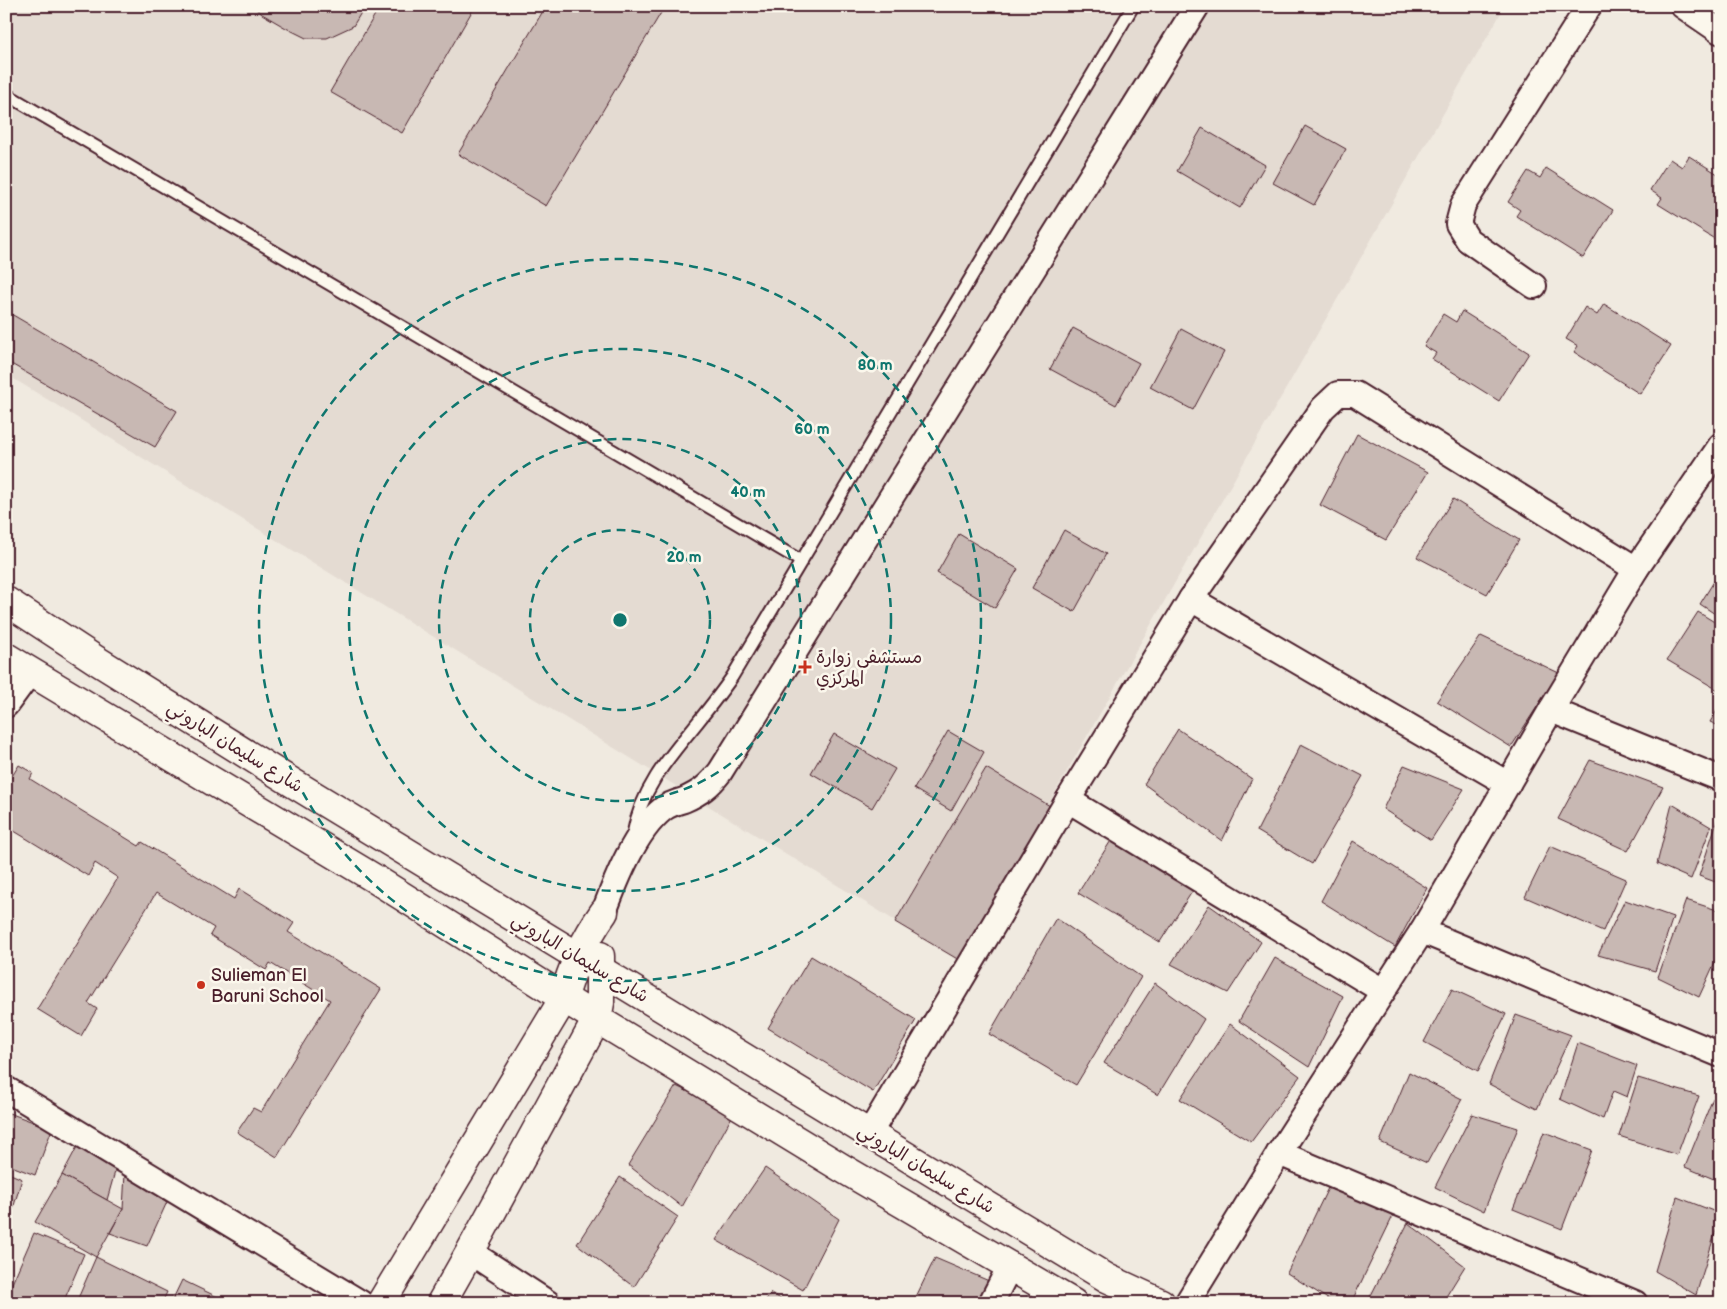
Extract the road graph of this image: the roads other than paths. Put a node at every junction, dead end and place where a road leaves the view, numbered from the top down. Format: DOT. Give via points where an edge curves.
graph roads {
  1 [pos="1197,6"];
  2 [pos="1589,6"];
  3 [pos="1683,6"];
  4 [pos="1132,8"];
  5 [pos="1721,32"];
  6 [pos="6,94"];
  7 [pos="1534,286"];
  8 [pos="1721,445"];
  9 [pos="802,561"];
  10 [pos="1636,569"];
  11 [pos="1191,599"];
  12 [pos="6,601"];
  13 [pos="6,657"];
  14 [pos="31,671"];
  15 [pos="6,705"];
  16 [pos="1551,710"];
  17 [pos="1721,779"];
  18 [pos="1508,784"];
  19 [pos="1068,800"];
  20 [pos="630,853"];
  21 [pos="604,912"];
  22 [pos="1422,932"];
  23 [pos="589,963"];
  24 [pos="1383,992"];
  25 [pos="564,998"];
  26 [pos="597,1019"];
  27 [pos="1721,1055"];
  28 [pos="6,1089"];
  29 [pos="869,1134"];
  30 [pos="1279,1154"];
  31 [pos="470,1252"];
  32 [pos="1010,1266"];
  33 [pos="361,1303"];
  34 [pos="381,1303"];
  35 [pos="440,1303"];
  36 [pos="548,1303"];
  37 [pos="991,1303"];
  38 [pos="1073,1303"];
  39 [pos="1161,1303"];
  40 [pos="1187,1303"];
  41 [pos="1635,1303"];
  1 -- 20 [label="street" via="720,772 710,785 693,796 664,808"];
  2 -- 7 [label="street" via="1463,205 1458,224 1468,240"];
  3 -- 5 [label="street"];
  4 -- 9 [label="lane"];
  6 -- 9 [label="lane"];
  8 -- 10 [label="street"];
  9 -- 20 [label="lane" via="732,677 650,784 634,830"];
  10 -- 11 [label="street" via="1355,394 1338,394 1323,408"];
  10 -- 16 [label="street"];
  11 -- 18 [label="street"];
  11 -- 19 [label="street"];
  12 -- 23 [label="street, شارع سليمان الباروني" via="284,778"];
  13 -- 14 [label="street"];
  14 -- 15 [label="street"];
  14 -- 25 [label="street" via="372,877"];
  16 -- 17 [label="street"];
  16 -- 18 [label="street"];
  18 -- 22 [label="street"];
  19 -- 24 [label="street"];
  19 -- 29 [label="street"];
  20 -- 21 [label="street"];
  21 -- 23 [label="street"];
  22 -- 24 [label="street"];
  22 -- 27 [label="street"];
  23 -- 25 [label="street" via="568,982"];
  23 -- 26 [label="street" via="600,1003"];
  23 -- 29 [label="street, شارع سليمان الباروني"];
  24 -- 30 [label="street"];
  25 -- 26 [label="street"];
  25 -- 34 [label="street"];
  26 -- 31 [label="street"];
  26 -- 32 [label="street"];
  28 -- 33 [label="street"];
  29 -- 39 [label="street, شارع سليمان الباروني" via="1107,1278"];
  30 -- 40 [label="street"];
  30 -- 41 [label="street"];
  31 -- 35 [label="street"];
  31 -- 36 [label="street"];
  32 -- 37 [label="street"];
  32 -- 38 [label="street"];
}
